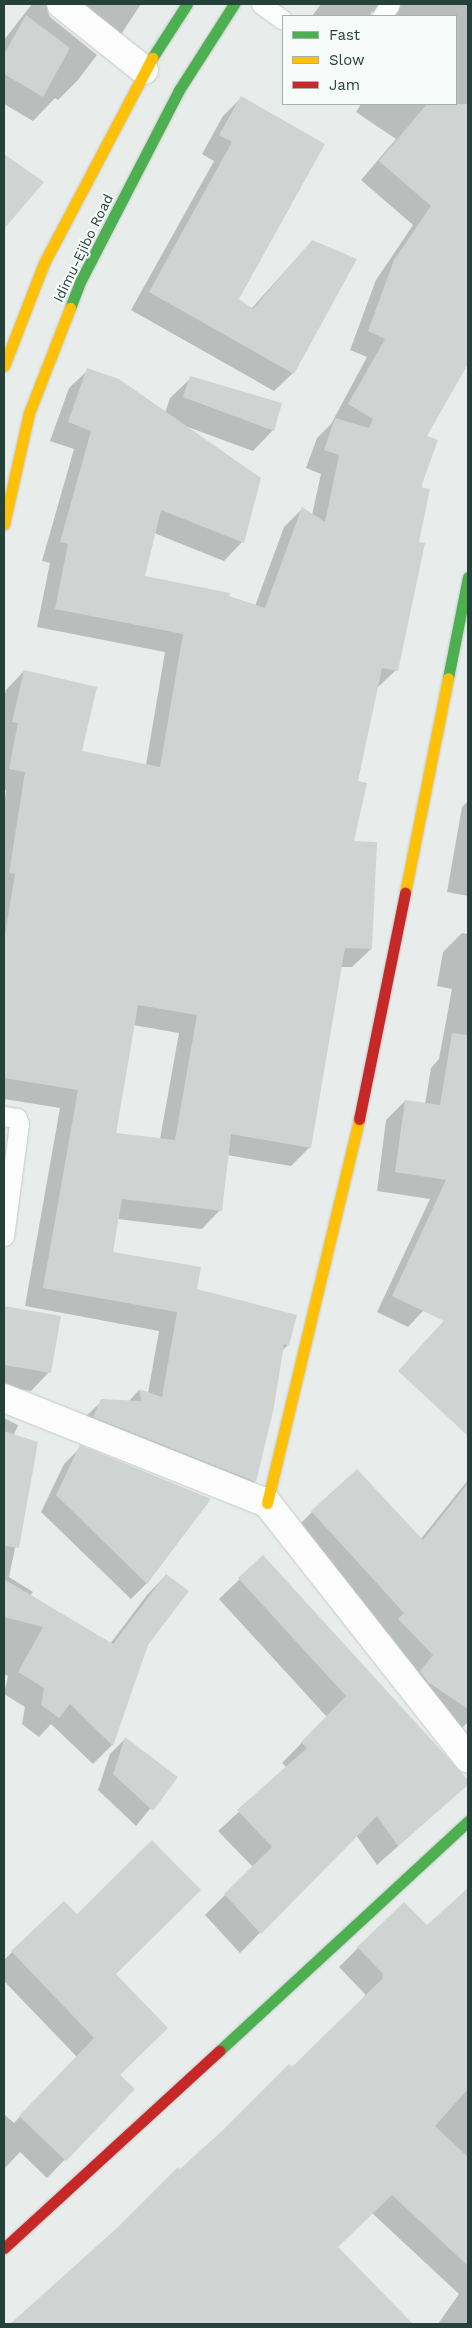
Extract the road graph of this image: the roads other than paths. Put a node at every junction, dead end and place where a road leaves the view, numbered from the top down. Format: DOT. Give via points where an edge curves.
graph roads {
  1 [pos="61,4"];
  2 [pos="187,4"];
  3 [pos="234,4"];
  4 [pos="390,4"];
  5 [pos="383,15"];
  6 [pos="144,70"];
  7 [pos="4,366"];
  8 [pos="4,524"];
  9 [pos="468,577"];
  10 [pos="4,1116"];
  11 [pos="4,1236"];
  12 [pos="4,1398"];
  13 [pos="267,1503"];
  14 [pos="468,1758"];
  15 [pos="468,1821"];
  16 [pos="4,2248"];
  1 -- 6 [label="street"];
  2 -- 6 [label="street, Idimu-Ejibo Road"];
  3 -- 8 [label="street, Idimu-Ejibo Road" via="179,90 81,280 29,413"];
  4 -- 5 [label="lane"];
  6 -- 7 [label="street, Idimu-Ejibo Road" via="44,263"];
  9 -- 13 [label="street" via="353,1151"];
  10 -- 11 [label="lane" via="17,1118 19,1124"];
  12 -- 13 [label="street"];
  13 -- 14 [label="street"];
  15 -- 16 [label="street"];
}
